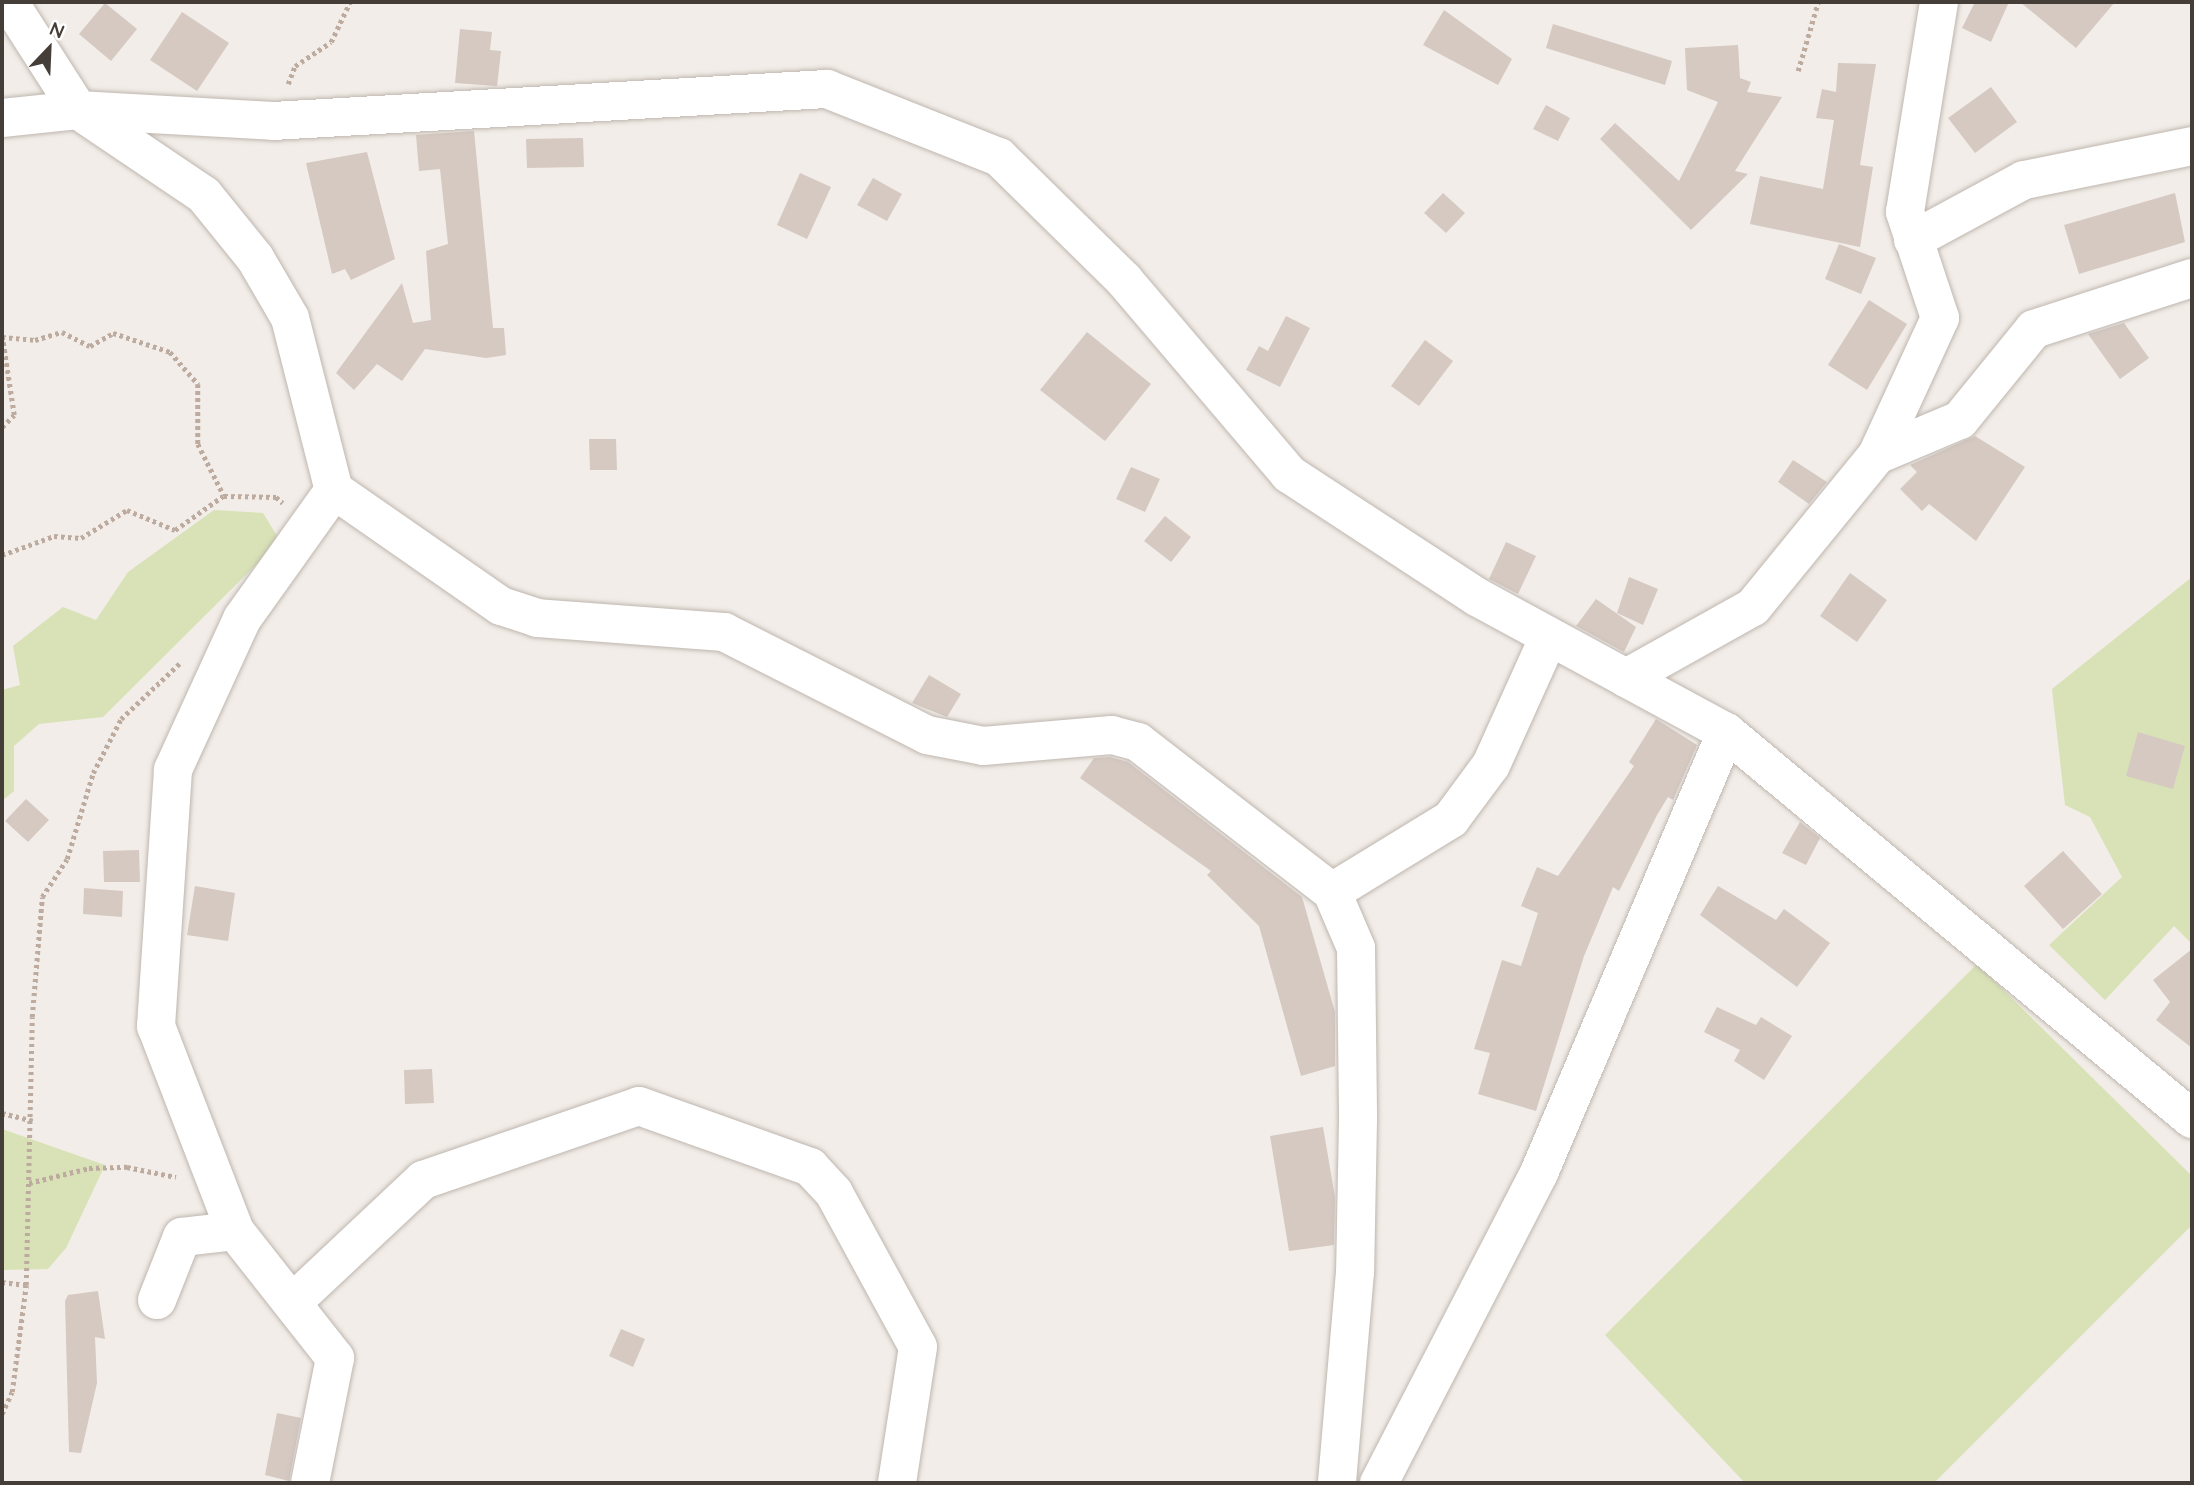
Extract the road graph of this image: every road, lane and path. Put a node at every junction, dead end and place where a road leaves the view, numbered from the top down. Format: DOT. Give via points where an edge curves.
graph roads {
  1 [pos="9,2"];
  2 [pos="350,2"];
  3 [pos="1818,2"];
  4 [pos="1939,2"];
  5 [pos="1798,71"];
  6 [pos="78,110"];
  7 [pos="2,118"];
  8 [pos="273,121"];
  9 [pos="2192,146"];
  10 [pos="1913,240"];
  11 [pos="2192,278"];
  12 [pos="2,336"];
  13 [pos="2,427"];
  14 [pos="1877,454"];
  15 [pos="334,490"];
  16 [pos="224,496"];
  17 [pos="309,526"];
  18 [pos="2,555"];
  19 [pos="1548,639"];
  20 [pos="222,663"];
  21 [pos="1626,678"];
  22 [pos="1726,732"];
  23 [pos="1332,892"];
  24 [pos="2,1113"];
  25 [pos="2192,1119"];
  26 [pos="33,1121"];
  27 [pos="29,1183"];
  28 [pos="217,1184"];
  29 [pos="235,1231"];
  30 [pos="2,1282"];
  31 [pos="26,1285"];
  32 [pos="157,1300"];
  33 [pos="292,1303"];
  34 [pos="2,1414"];
  35 [pos="310,1483"];
  36 [pos="897,1483"];
  37 [pos="1336,1483"];
  38 [pos="1379,1483"];
  1 -- 6 [label="street"];
  2 -- 8 [label="path" via="331,42 295,66"];
  3 -- 5 [label="path"];
  4 -- 10 [label="street" via="1905,212"];
  6 -- 7 [label="street"];
  6 -- 8 [label="street"];
  6 -- 15 [label="street" via="204,195 255,258 290,318"];
  8 -- 19 [label="street" via="827,89 999,157 1124,280 1289,474"];
  9 -- 10 [label="street" via="2024,180"];
  10 -- 14 [label="street" via="1940,318"];
  11 -- 14 [label="street" via="2034,329 1960,420"];
  12 -- 13 [label="path" via="14,415"];
  12 -- 16 [label="path" via="35,340 62,332 90,346 113,333 170,352 198,384 198,444"];
  14 -- 21 [label="street" via="1753,607"];
  15 -- 17 [label="street"];
  15 -- 23 [label="street" via="501,606 537,618 724,632 927,735 983,746 1112,735 1138,742"];
  16 -- 17 [label="path" via="276,497"];
  16 -- 18 [label="path" via="175,530 127,510 81,538 54,536"];
  17 -- 20 [label="street" via="242,619"];
  19 -- 21 [label="street"];
  19 -- 23 [label="street" via="1491,765 1451,819"];
  20 -- 26 [label="path" via="186,658 121,719 93,773 67,859 42,897 32,1017"];
  20 -- 28 [label="street" via="173,770 156,1026"];
  21 -- 22 [label="street"];
  22 -- 25 [label="street"];
  22 -- 38 [label="street" via="1539,1173"];
  23 -- 37 [label="street" via="1356,948 1358,1120 1355,1272"];
  24 -- 26 [label="path"];
  26 -- 27 [label="path"];
  27 -- 28 [label="path" via="89,1168 127,1167"];
  27 -- 31 [label="path"];
  28 -- 29 [label="street"];
  29 -- 32 [label="street" via="182,1237"];
  29 -- 33 [label="street"];
  30 -- 31 [label="path"];
  31 -- 34 [label="path" via="12,1392"];
  33 -- 35 [label="street" via="335,1359"];
  33 -- 36 [label="street" via="423,1180 639,1106 810,1167 834,1193 918,1347"];
}
